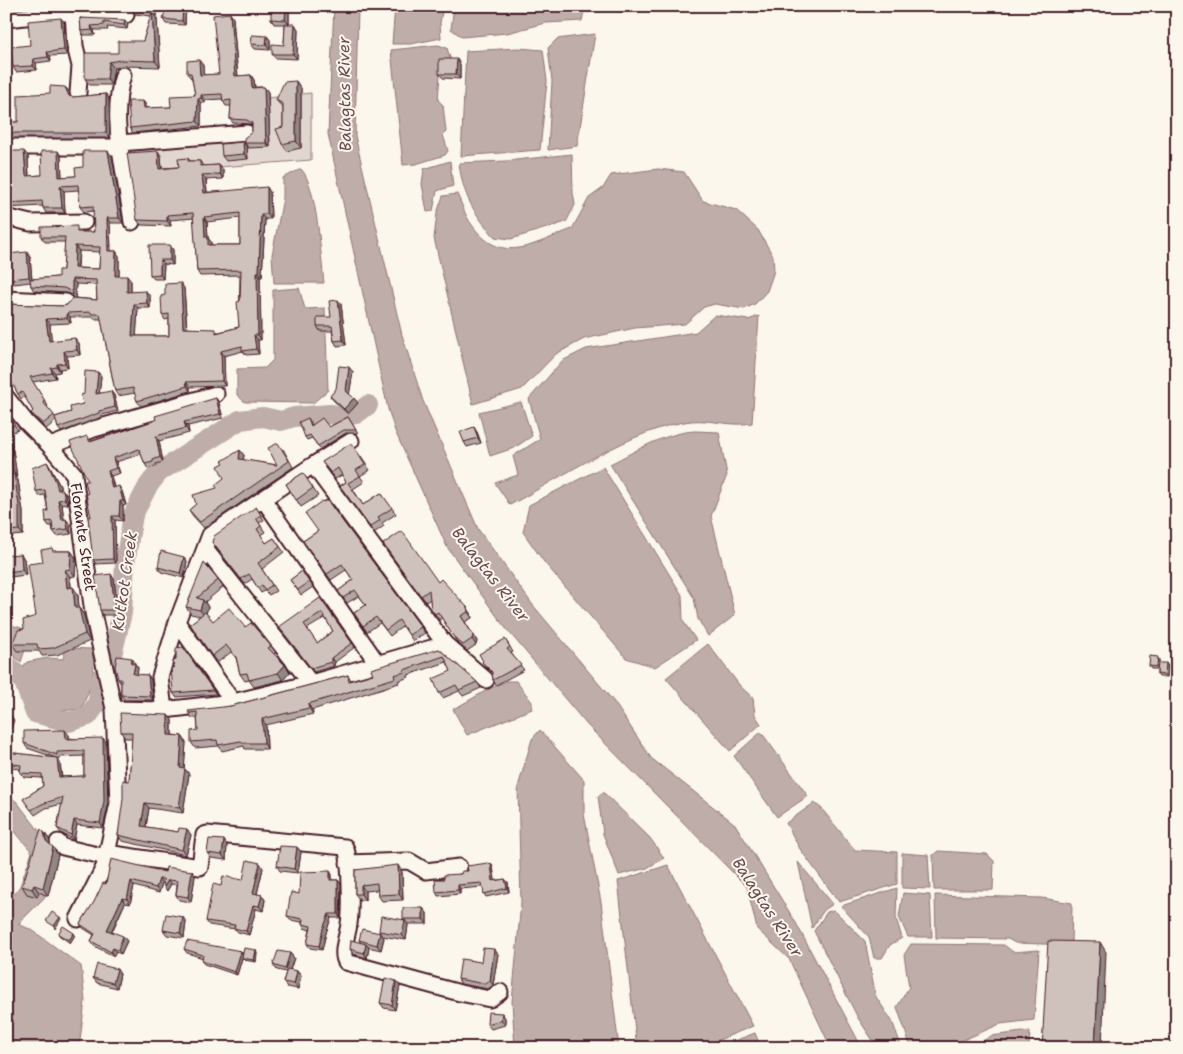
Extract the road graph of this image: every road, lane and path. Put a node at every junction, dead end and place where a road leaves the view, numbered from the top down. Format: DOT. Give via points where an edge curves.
graph roads {
  1 [pos="122,11"];
  2 [pos="73,12"];
  3 [pos="6,19"];
  4 [pos="123,75"];
  5 [pos="78,93"];
  6 [pos="247,133"];
  7 [pos="120,145"];
  8 [pos="6,147"];
  9 [pos="6,217"];
  10 [pos="84,222"];
  11 [pos="132,222"];
  12 [pos="6,299"];
  13 [pos="66,302"];
  14 [pos="216,394"];
  15 [pos="6,397"];
  16 [pos="351,441"];
  17 [pos="50,446"];
  18 [pos="313,465"];
  19 [pos="262,499"];
  20 [pos="205,549"];
  21 [pos="177,622"];
  22 [pos="445,644"];
  23 [pos="378,664"];
  24 [pos="486,680"];
  25 [pos="311,683"];
  26 [pos="233,702"];
  27 [pos="114,709"];
  28 [pos="164,710"];
  29 [pos="58,842"];
  30 [pos="107,855"];
  31 [pos="348,863"];
  32 [pos="458,867"];
  33 [pos="78,919"];
  34 [pos="500,992"];
  1 -- 2 [label="street" via="115,15"];
  2 -- 3 [label="street"];
  2 -- 5 [label="street" via="80,66"];
  4 -- 7 [label="street" via="118,114"];
  6 -- 7 [label="street"];
  7 -- 8 [label="street"];
  7 -- 11 [label="street"];
  9 -- 10 [label="street" via="30,223"];
  12 -- 13 [label="street"];
  14 -- 17 [label="street" via="94,429"];
  15 -- 17 [label="street, Florante Street"];
  16 -- 18 [label="street"];
  17 -- 27 [label="street, Florante Street" via="74,474 93,613"];
  18 -- 19 [label="street"];
  18 -- 22 [label="street"];
  19 -- 20 [label="street" via="210,535"];
  19 -- 23 [label="street"];
  20 -- 21 [label="street"];
  20 -- 25 [label="street"];
  21 -- 26 [label="street"];
  21 -- 28 [label="street" via="160,677"];
  22 -- 23 [label="street"];
  22 -- 24 [label="street"];
  23 -- 25 [label="street"];
  25 -- 26 [label="street"];
  26 -- 28 [label="street"];
  27 -- 28 [label="street"];
  27 -- 30 [label="street, Florante Street" via="118,803"];
  29 -- 30 [label="street" via="63,847"];
  30 -- 31 [label="street" via="200,867 204,835 211,834 345,847"];
  30 -- 33 [label="street, Florante Street"];
  31 -- 32 [label="street" via="409,861 426,871"];
  31 -- 34 [label="street" via="350,923 343,956 346,962 483,997 490,998"];
}
